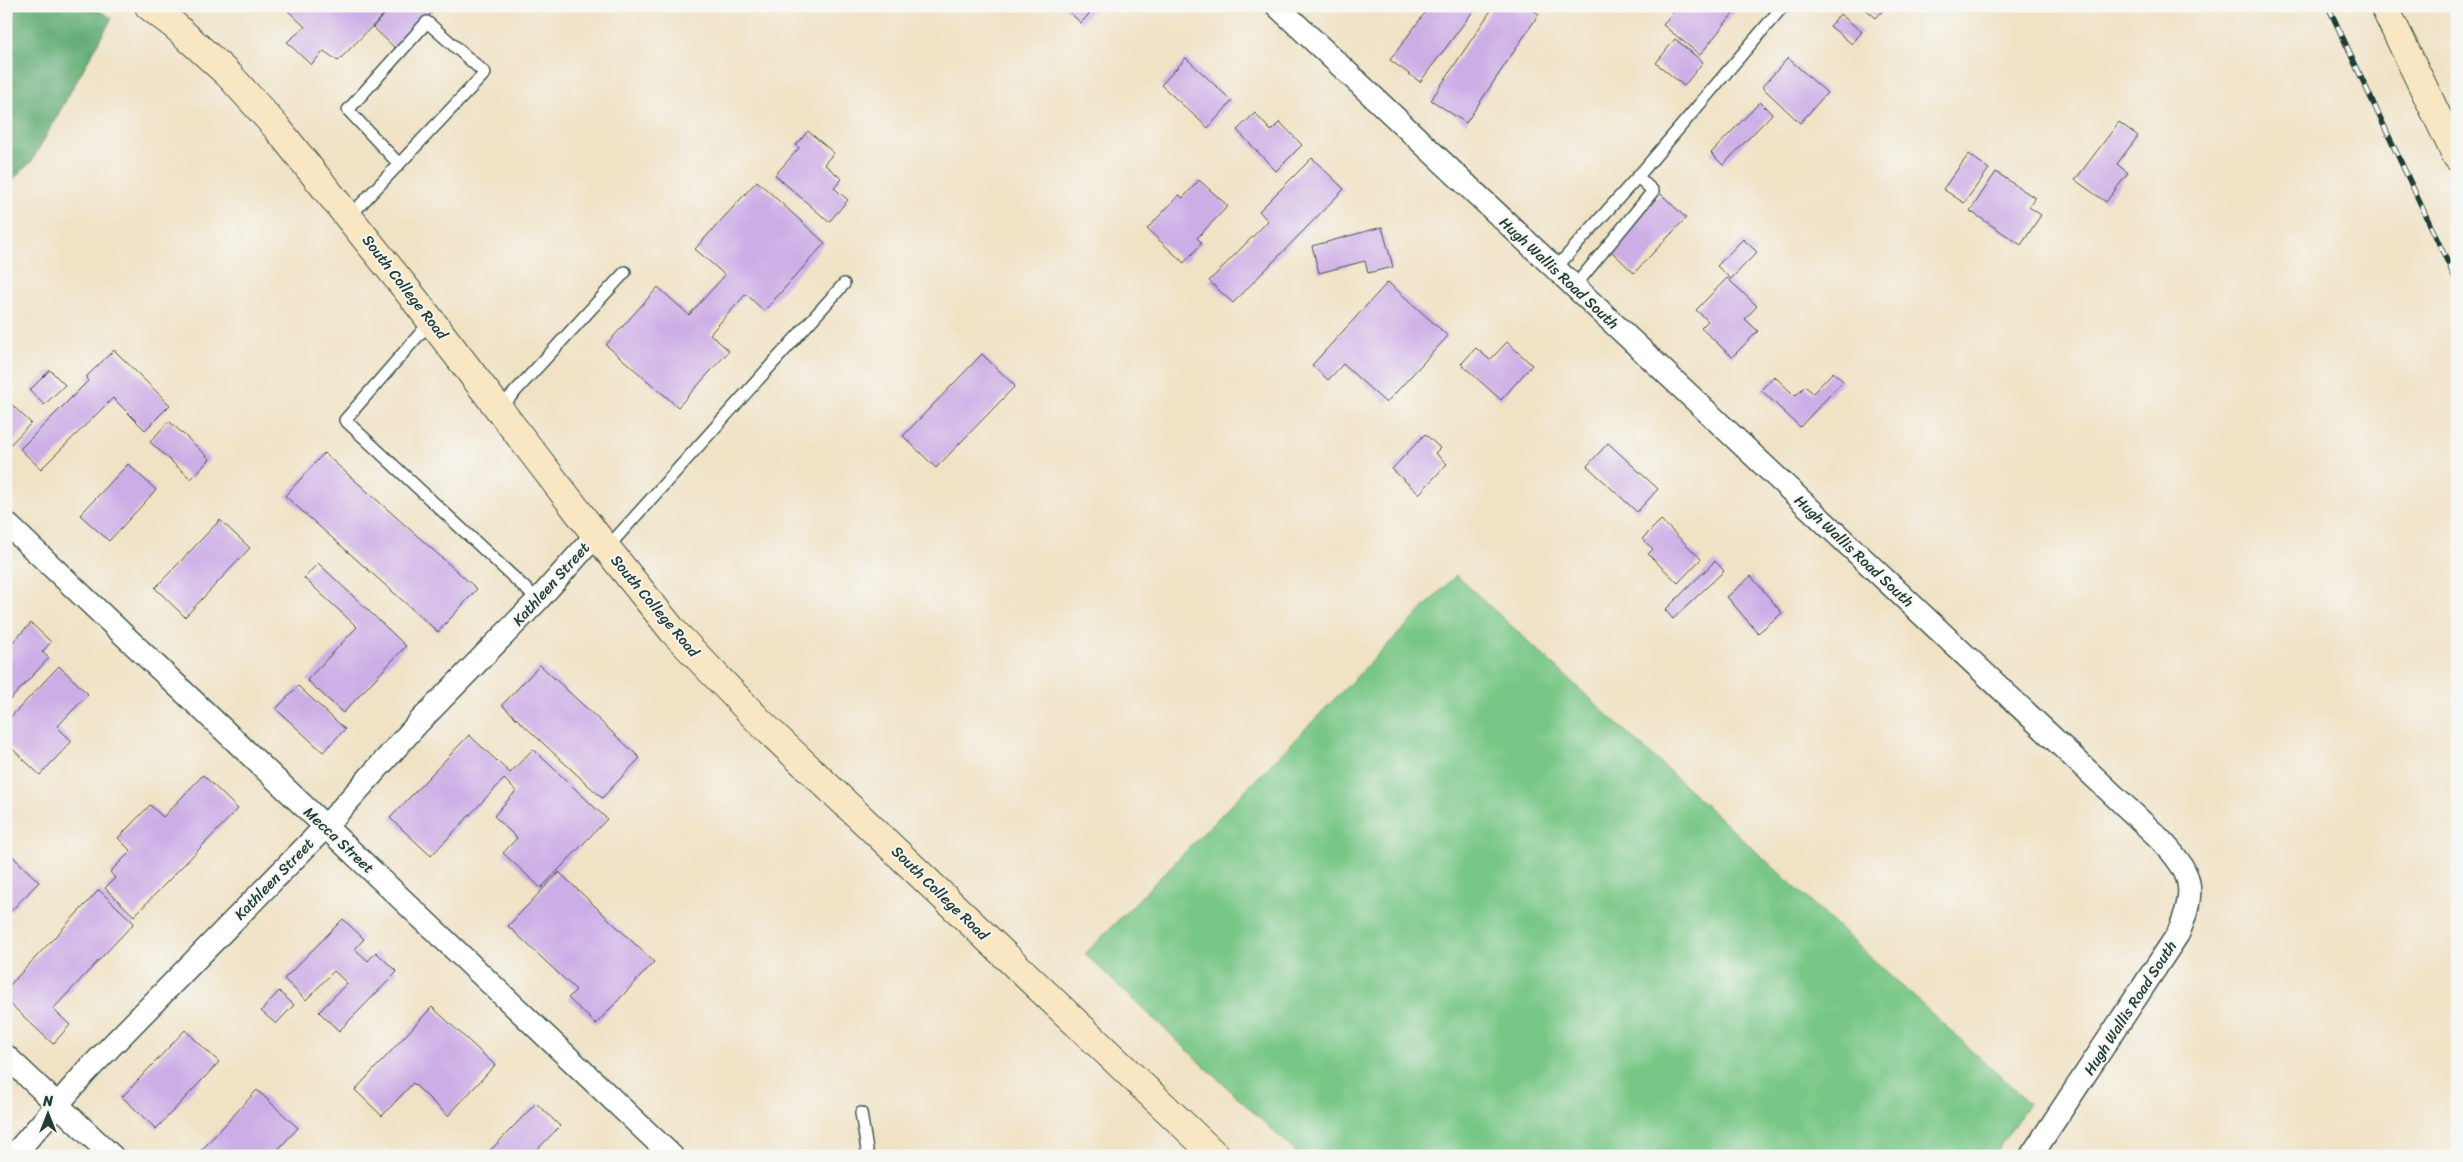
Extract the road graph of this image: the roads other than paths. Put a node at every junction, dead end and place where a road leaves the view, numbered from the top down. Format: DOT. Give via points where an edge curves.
graph roads {
  1 [pos="149,6"];
  2 [pos="1277,6"];
  3 [pos="1782,6"];
  4 [pos="2384,6"];
  5 [pos="2457,157"];
  6 [pos="399,164"];
  7 [pos="1638,177"];
  8 [pos="349,217"];
  9 [pos="1555,269"];
  10 [pos="625,272"];
  11 [pos="844,284"];
  12 [pos="1574,287"];
  13 [pos="431,321"];
  14 [pos="500,408"];
  15 [pos="6,523"];
  16 [pos="601,542"];
  17 [pos="538,600"];
  18 [pos="325,827"];
  19 [pos="6,1056"];
  20 [pos="58,1105"];
  21 [pos="861,1113"];
  22 [pos="13,1156"];
  23 [pos="112,1156"];
  24 [pos="672,1156"];
  25 [pos="868,1156"];
  26 [pos="1216,1156"];
  27 [pos="2031,1156"];
  1 -- 8 [label="street, South College Road" via="229,75"];
  2 -- 9 [label="street, Hugh Wallis Road South"];
  3 -- 7 [label="lane"];
  4 -- 5 [label="street"];
  6 -- 6 [label="lane" via="485,73 427,22 348,110"];
  6 -- 8 [label="lane"];
  7 -- 9 [label="lane"];
  7 -- 12 [label="lane" via="1653,191"];
  8 -- 13 [label="street, South College Road"];
  9 -- 12 [label="street, Hugh Wallis Road South"];
  10 -- 14 [label="lane"];
  11 -- 16 [label="lane"];
  12 -- 27 [label="street, Hugh Wallis Road South" via="2158,838 2181,864 2189,884 2190,899 2178,934"];
  13 -- 14 [label="street, South College Road"];
  13 -- 17 [label="lane" via="345,420"];
  14 -- 16 [label="street, South College Road"];
  15 -- 18 [label="street, Mecca Street"];
  16 -- 17 [label="street, Kathleen Street"];
  16 -- 26 [label="street, South College Road" via="674,631 760,722"];
  17 -- 18 [label="street, Kathleen Street" via="419,722"];
  18 -- 20 [label="street, Kathleen Street" via="86,1072"];
  18 -- 24 [label="street, Mecca Street"];
  19 -- 20 [label="street"];
  20 -- 22 [label="street, Kathleen Street"];
  20 -- 23 [label="street"];
  21 -- 25 [label="lane"];
}
